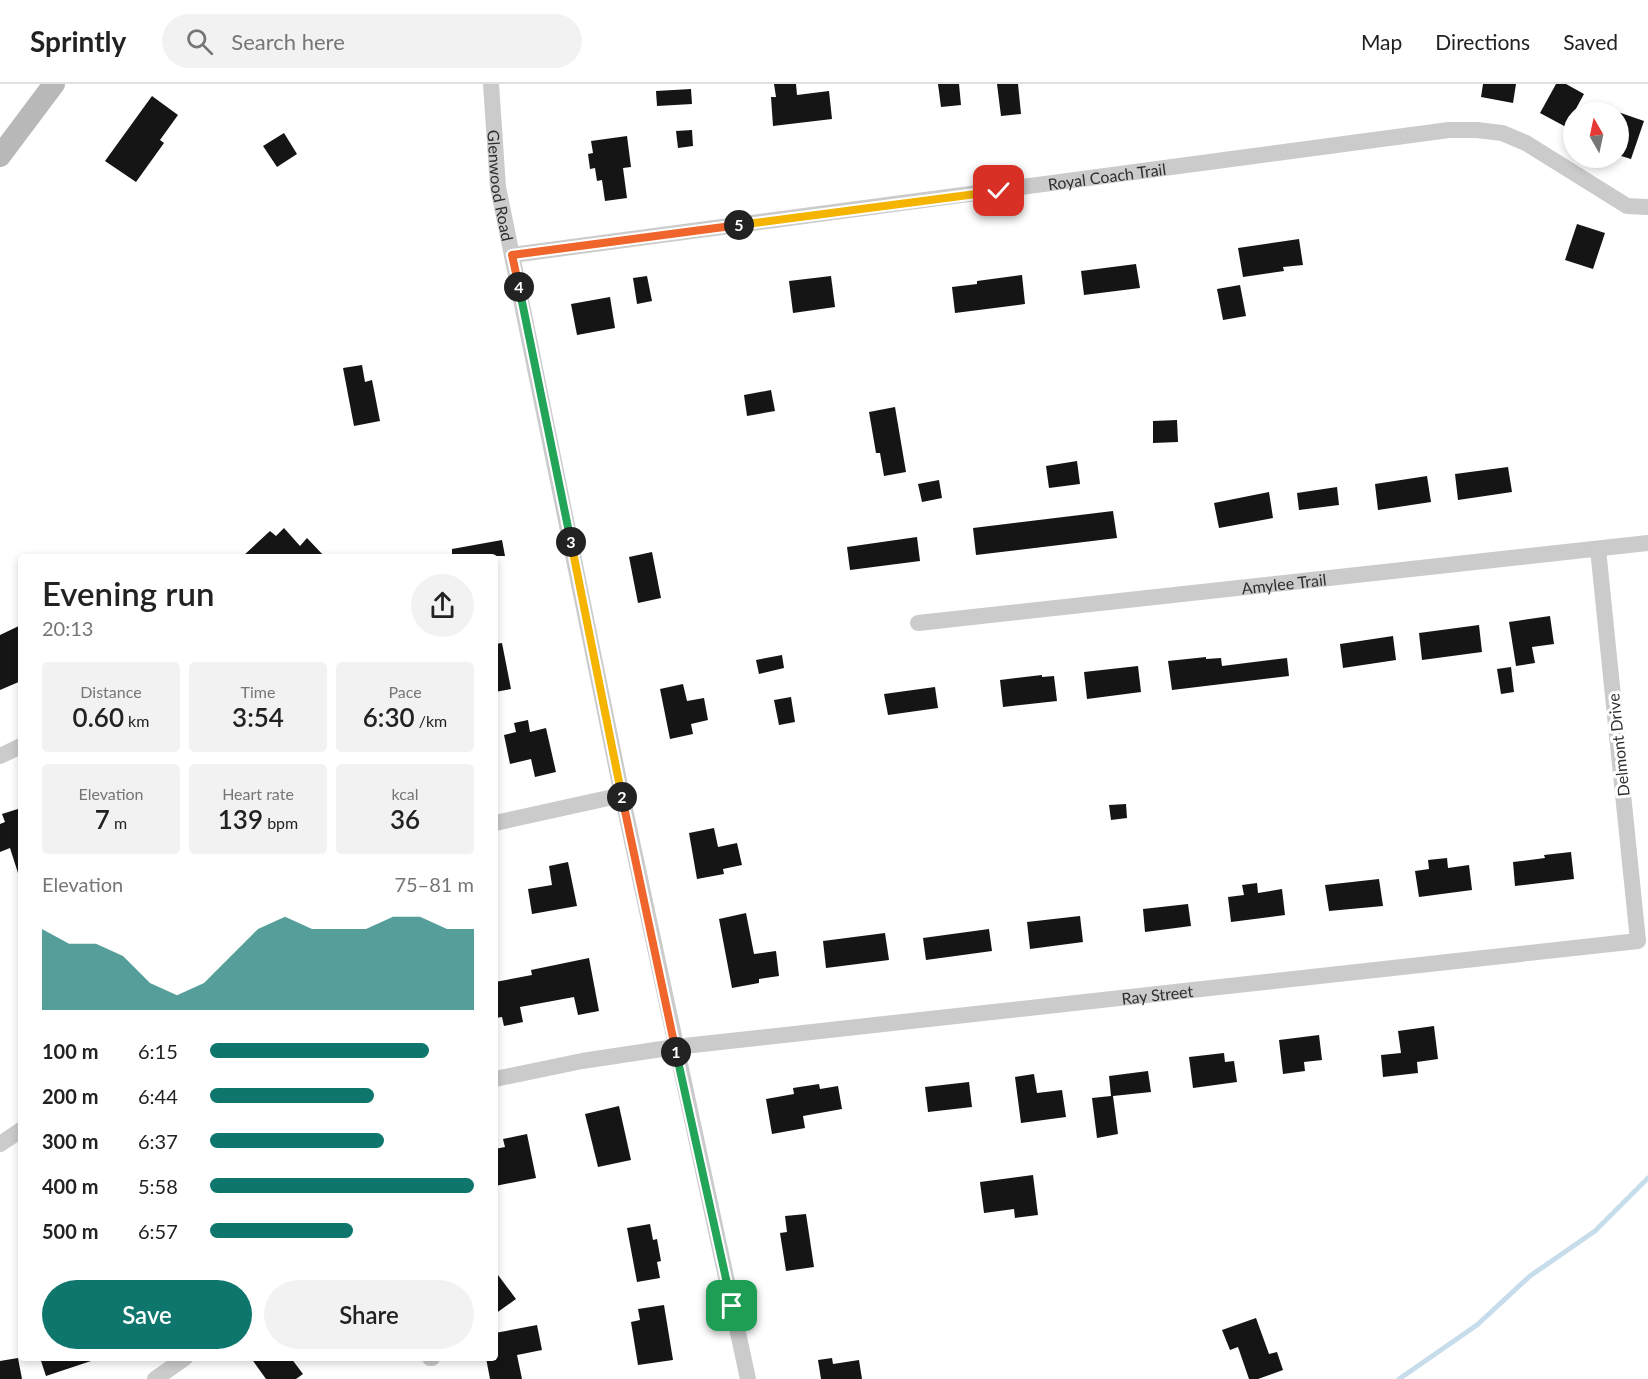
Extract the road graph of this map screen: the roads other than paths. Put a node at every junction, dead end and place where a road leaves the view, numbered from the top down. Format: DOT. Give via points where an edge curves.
graph roads {
  1 [pos="54,84"];
  2 [pos="491,84"];
  3 [pos="0,156"];
  4 [pos="1648,207"];
  5 [pos="512,255"];
  6 [pos="1648,543"];
  7 [pos="1598,549"];
  8 [pos="918,623"];
  9 [pos="18,747"];
  10 [pos="0,756"];
  11 [pos="622,795"];
  12 [pos="498,822"];
  13 [pos="1638,941"];
  14 [pos="675,1047"];
  15 [pos="498,1078"];
  16 [pos="18,1132"];
  17 [pos="0,1144"];
  18 [pos="180,1361"];
  19 [pos="155,1379"];
  20 [pos="748,1379"];
  1 -- 3 [label="main road"];
  2 -- 5 [label="street, Glenwood Road" via="498,187"];
  4 -- 5 [label="street, Royal Coach Trail" via="1627,206 1526,143 1502,133 1449,130"];
  5 -- 11 [label="street, Glenwood Road"];
  6 -- 7 [label="street, Amylee Trail"];
  7 -- 8 [label="street, Amylee Trail"];
  7 -- 13 [label="street, Delmont Drive"];
  9 -- 10 [label="street"];
  11 -- 12 [label="street"];
  11 -- 14 [label="street, Glenwood Road"];
  13 -- 14 [label="street, Ray Street"];
  14 -- 15 [label="street, Ray Street"];
  14 -- 20 [label="street, Glenwood Road"];
  16 -- 17 [label="street"];
  18 -- 19 [label="street"];
}
